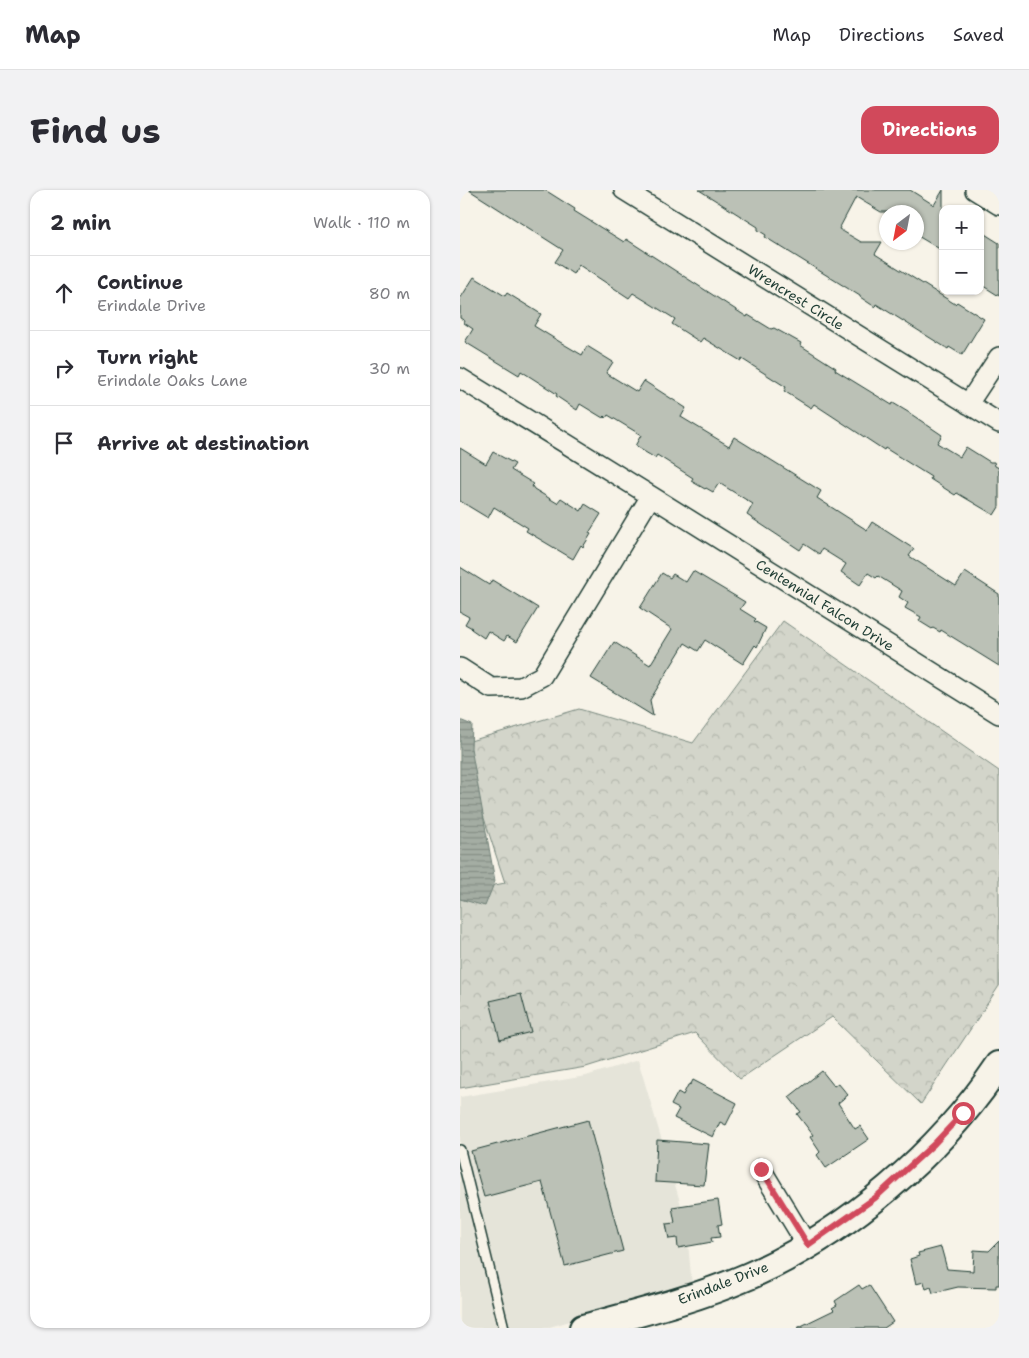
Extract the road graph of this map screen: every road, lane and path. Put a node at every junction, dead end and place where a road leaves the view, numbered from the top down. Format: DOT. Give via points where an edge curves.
graph roads {
  1 [pos="624,190"];
  2 [pos="975,190"];
  3 [pos="999,205"];
  4 [pos="999,357"];
  5 [pos="460,378"];
  6 [pos="968,404"];
  7 [pos="999,423"];
  8 [pos="650,496"];
  9 [pos="460,668"];
  10 [pos="999,714"];
  11 [pos="999,1065"];
  12 [pos="460,1150"];
  13 [pos="761,1169"];
  14 [pos="808,1245"];
  15 [pos="610,1324"];
  16 [pos="504,1328"];
  17 [pos="583,1328"];
  1 -- 6 [label="street, Wrencrest Circle"];
  2 -- 3 [label="street"];
  4 -- 6 [label="street"];
  5 -- 8 [label="street, Centennial Falcon Drive"];
  6 -- 7 [label="street, Wrencrest Circle"];
  8 -- 9 [label="street" via="542,676 521,687 491,688"];
  8 -- 10 [label="street, Centennial Falcon Drive"];
  11 -- 14 [label="street, Erindale Drive" via="963,1113 902,1175"];
  12 -- 16 [label="lane"];
  13 -- 14 [label="street"];
  14 -- 15 [label="street, Erindale Drive" via="718,1288"];
  15 -- 17 [label="street, Erindale Drive"];
}
